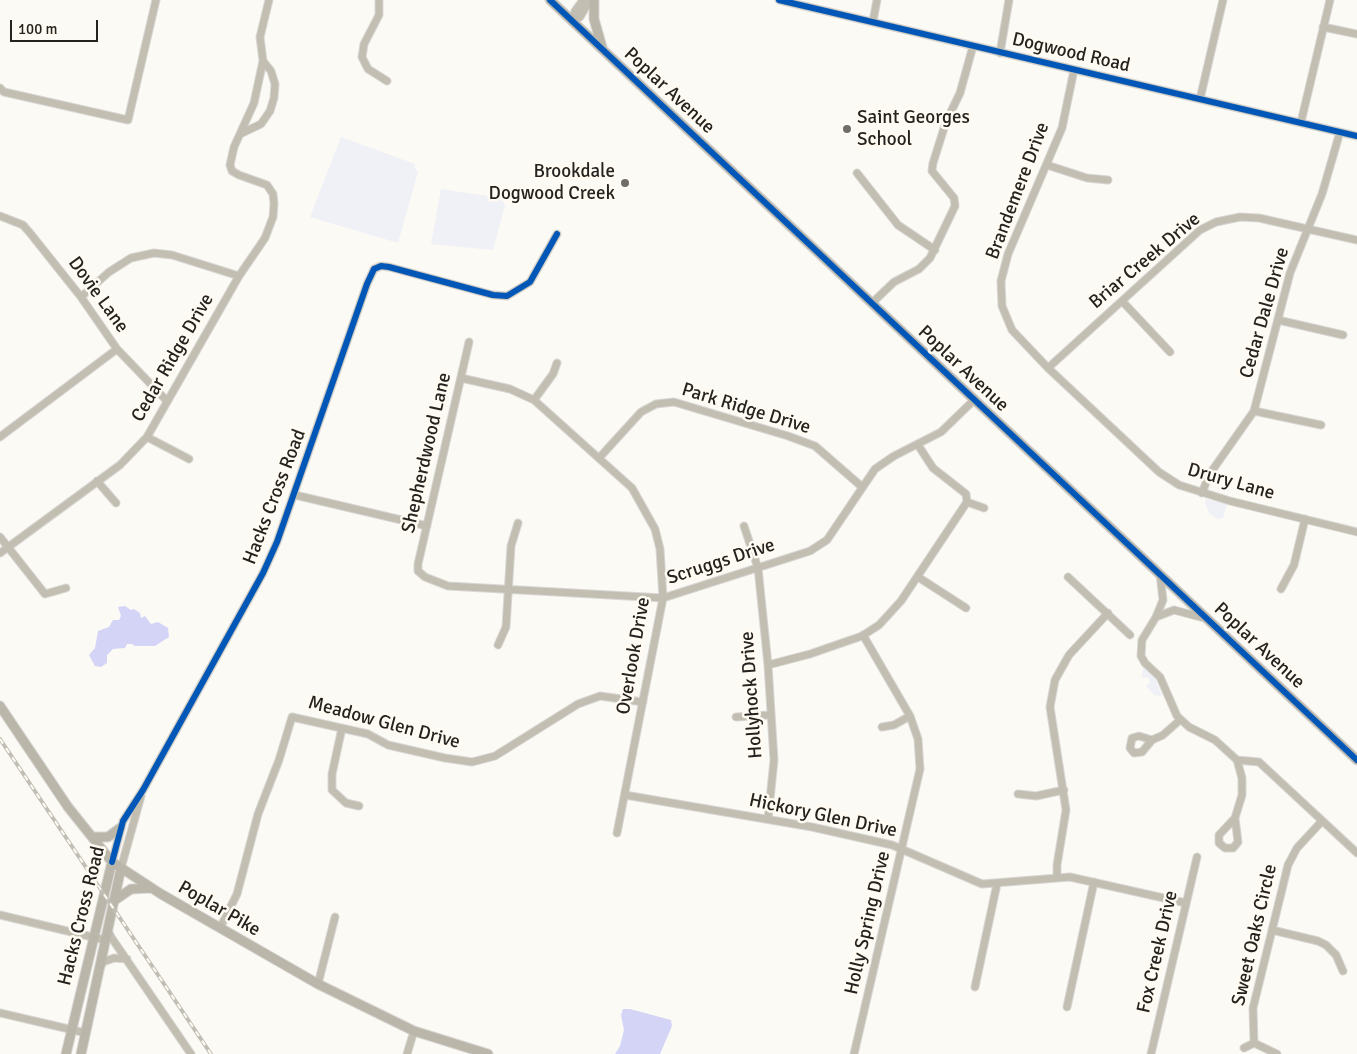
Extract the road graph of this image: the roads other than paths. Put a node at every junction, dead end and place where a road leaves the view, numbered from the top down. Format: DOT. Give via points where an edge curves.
graph roads {
  1 [pos="156,0"];
  2 [pos="269,0"];
  3 [pos="379,0"];
  4 [pos="550,0"];
  5 [pos="583,0"];
  6 [pos="590,0"];
  7 [pos="594,0"];
  8 [pos="779,0"];
  9 [pos="877,0"];
  10 [pos="1009,0"];
  11 [pos="1223,0"];
  12 [pos="1330,0"];
  13 [pos="872,21"];
  14 [pos="572,22"];
  15 [pos="1323,27"];
  16 [pos="1357,34"];
  17 [pos="973,46"];
  18 [pos="603,49"];
  19 [pos="1000,52"];
  20 [pos="262,61"];
  21 [pos="1074,70"];
  22 [pos="387,81"];
  23 [pos="0,88"];
  24 [pos="1200,99"];
  25 [pos="1300,122"];
  26 [pos="1340,132"];
  27 [pos="240,134"];
  28 [pos="1357,136"];
  29 [pos="1047,165"];
  30 [pos="857,172"];
  31 [pos="1108,180"];
  32 [pos="0,216"];
  33 [pos="1308,229"];
  34 [pos="557,234"];
  35 [pos="1357,240"];
  36 [pos="934,250"];
  37 [pos="239,276"];
  38 [pos="81,297"];
  39 [pos="1122,300"];
  40 [pos="872,304"];
  41 [pos="1278,320"];
  42 [pos="1343,334"];
  43 [pos="469,342"];
  44 [pos="117,349"];
  45 [pos="1170,352"];
  46 [pos="557,363"];
  47 [pos="1048,368"];
  48 [pos="461,378"];
  49 [pos="166,400"];
  50 [pos="534,400"];
  51 [pos="974,400"];
  52 [pos="1254,411"];
  53 [pos="1321,425"];
  54 [pos="0,437"];
  55 [pos="147,437"];
  56 [pos="918,445"];
  57 [pos="600,457"];
  58 [pos="189,459"];
  59 [pos="97,480"];
  60 [pos="861,486"];
  61 [pos="1202,493"];
  62 [pos="295,495"];
  63 [pos="967,502"];
  64 [pos="116,504"];
  65 [pos="984,508"];
  66 [pos="1305,519"];
  67 [pos="518,523"];
  68 [pos="426,526"];
  69 [pos="744,526"];
  70 [pos="1357,532"];
  71 [pos="0,537"];
  72 [pos="8,547"];
  73 [pos="0,553"];
  74 [pos="758,568"];
  75 [pos="418,571"];
  76 [pos="1160,574"];
  77 [pos="918,576"];
  78 [pos="1068,577"];
  79 [pos="66,588"];
  80 [pos="1281,589"];
  81 [pos="509,590"];
  82 [pos="663,598"];
  83 [pos="966,608"];
  84 [pos="1108,613"];
  85 [pos="1156,617"];
  86 [pos="1209,620"];
  87 [pos="863,635"];
  88 [pos="1130,635"];
  89 [pos="498,645"];
  90 [pos="768,665"];
  91 [pos="643,702"];
  92 [pos="0,706"];
  93 [pos="770,715"];
  94 [pos="910,716"];
  95 [pos="736,717"];
  96 [pos="1180,720"];
  97 [pos="882,727"];
  98 [pos="342,728"];
  99 [pos="1152,740"];
  100 [pos="1237,760"];
  101 [pos="1357,760"];
  102 [pos="143,790"];
  103 [pos="1064,790"];
  104 [pos="1018,794"];
  105 [pos="625,796"];
  106 [pos="359,806"];
  107 [pos="1235,818"];
  108 [pos="768,819"];
  109 [pos="1322,821"];
  110 [pos="120,828"];
  111 [pos="617,833"];
  112 [pos="94,837"];
  113 [pos="902,850"];
  114 [pos="1357,853"];
  115 [pos="1197,857"];
  116 [pos="112,862"];
  117 [pos="121,868"];
  118 [pos="1057,877"];
  119 [pos="1094,882"];
  120 [pos="997,884"];
  121 [pos="153,888"];
  122 [pos="115,900"];
  123 [pos="1186,903"];
  124 [pos="0,915"];
  125 [pos="335,917"];
  126 [pos="108,928"];
  127 [pos="220,928"];
  128 [pos="1272,930"];
  129 [pos="94,938"];
  130 [pos="105,940"];
  131 [pos="127,959"];
  132 [pos="98,972"];
  133 [pos="1343,972"];
  134 [pos="318,984"];
  135 [pos="975,987"];
  136 [pos="1067,1007"];
  137 [pos="0,1013"];
  138 [pos="72,1030"];
  139 [pos="414,1031"];
  140 [pos="86,1033"];
  141 [pos="1254,1043"];
  142 [pos="1244,1048"];
  143 [pos="66,1054"];
  144 [pos="81,1054"];
  145 [pos="191,1054"];
  146 [pos="407,1054"];
  147 [pos="488,1054"];
  148 [pos="854,1054"];
  149 [pos="1150,1054"];
  150 [pos="1277,1054"];
  1 -- 23 [label="street" via="128,120 4,92"];
  2 -- 20 [label="street" via="260,37"];
  3 -- 22 [label="street" via="379,15 364,44 362,57 368,69"];
  4 -- 14 [label="main road, Poplar Avenue"];
  5 -- 14 [label="street"];
  6 -- 14 [label="street" via="580,18"];
  7 -- 18 [label="main road" via="594,19"];
  8 -- 13 [label="street, Dogwood Road"];
  9 -- 13 [label="street"];
  10 -- 19 [label="street"];
  11 -- 24 [label="street"];
  12 -- 15 [label="street"];
  13 -- 17 [label="street, Dogwood Road"];
  14 -- 18 [label="main road, Poplar Avenue"];
  15 -- 16 [label="street"];
  15 -- 25 [label="street"];
  17 -- 19 [label="street, Dogwood Road"];
  17 -- 36 [label="street" via="960,93 946,122 933,163 932,171 954,198 955,206"];
  18 -- 40 [label="main road, Poplar Avenue"];
  19 -- 21 [label="street, Dogwood Road"];
  20 -- 27 [label="street" via="254,103"];
  20 -- 27 [label="street" via="271,71 274,98 261,124"];
  21 -- 24 [label="street, Dogwood Road"];
  21 -- 29 [label="street, Brandemere Drive" via="1062,128"];
  24 -- 25 [label="street, Dogwood Road"];
  25 -- 26 [label="street, Dogwood Road"];
  26 -- 28 [label="street, Dogwood Road"];
  26 -- 33 [label="street, Cedar Dale Drive"];
  27 -- 37 [label="street, Cedar Ridge Drive" via="230,165 232,171 267,185 273,194 274,204 264,238"];
  29 -- 31 [label="street" via="1087,178"];
  29 -- 47 [label="street, Brandemere Drive" via="1008,254 1002,306 1012,330"];
  30 -- 36 [label="street" via="898,225"];
  32 -- 38 [label="street, Dovie Lane" via="26,229"];
  33 -- 35 [label="street, Briar Creek Drive"];
  33 -- 39 [label="street, Briar Creek Drive" via="1250,217 1216,222 1200,230"];
  33 -- 41 [label="street, Cedar Dale Drive" via="1290,273"];
  34 -- 62 [label="street, Hacks Cross Road" via="530,282 512,294 493,295 389,267 374,269"];
  36 -- 40 [label="street" via="919,268 894,282"];
  37 -- 38 [label="street" via="172,255 154,253 131,258"];
  37 -- 49 [label="street, Cedar Ridge Drive"];
  38 -- 44 [label="street, Dovie Lane"];
  39 -- 45 [label="street"];
  39 -- 47 [label="street, Briar Creek Drive"];
  40 -- 51 [label="main road, Poplar Avenue"];
  41 -- 42 [label="street"];
  41 -- 52 [label="street, Cedar Dale Drive"];
  43 -- 48 [label="street, Shepherdwood Lane"];
  44 -- 49 [label="street, Dovie Lane"];
  44 -- 54 [label="street"];
  46 -- 50 [label="street"];
  47 -- 61 [label="street, Drury Lane" via="1159,472 1179,486"];
  48 -- 50 [label="street, Overlook Drive" via="510,389"];
  48 -- 68 [label="street, Shepherdwood Lane"];
  49 -- 55 [label="street, Cedar Ridge Drive"];
  50 -- 57 [label="street, Overlook Drive"];
  51 -- 56 [label="street, Scruggs Drive" via="949,426"];
  51 -- 76 [label="main road, Poplar Avenue"];
  52 -- 53 [label="street"];
  52 -- 61 [label="street, Cedar Dale Drive" via="1209,475"];
  55 -- 58 [label="street"];
  55 -- 59 [label="street, Cedar Ridge Drive" via="120,465"];
  56 -- 60 [label="street, Scruggs Drive" via="875,469"];
  56 -- 63 [label="street" via="933,468 966,494"];
  57 -- 60 [label="street, Park Ridge Drive" via="641,412 656,404 674,402 814,446"];
  57 -- 82 [label="street, Overlook Drive" via="632,488 653,523 660,548"];
  59 -- 64 [label="street"];
  59 -- 72 [label="street, Cedar Ridge Drive"];
  60 -- 74 [label="street, Scruggs Drive" via="827,540 810,551"];
  61 -- 66 [label="street, Drury Lane"];
  62 -- 68 [label="street"];
  62 -- 102 [label="street, Hacks Cross Road" via="263,573"];
  63 -- 65 [label="street"];
  63 -- 77 [label="street"];
  66 -- 70 [label="street, Drury Lane"];
  66 -- 80 [label="street" via="1294,565"];
  67 -- 81 [label="street" via="512,536"];
  68 -- 75 [label="street, Shepherdwood Lane"];
  69 -- 74 [label="street, Hollyhock Drive"];
  71 -- 72 [label="street"];
  72 -- 73 [label="street, Cedar Ridge Drive"];
  72 -- 79 [label="street" via="45,594"];
  74 -- 82 [label="street, Scruggs Drive"];
  74 -- 90 [label="street, Hollyhock Drive"];
  75 -- 81 [label="street, Scruggs Drive" via="433,582 448,586"];
  76 -- 85 [label="street" via="1162,600"];
  76 -- 86 [label="main road, Poplar Avenue"];
  77 -- 83 [label="street"];
  77 -- 87 [label="street" via="890,614"];
  78 -- 84 [label="street"];
  81 -- 82 [label="street, Scruggs Drive"];
  81 -- 89 [label="street" via="506,627"];
  82 -- 91 [label="street, Overlook Drive"];
  84 -- 88 [label="street"];
  84 -- 103 [label="street" via="1069,655 1055,680 1050,707"];
  85 -- 86 [label="street" via="1174,610"];
  85 -- 96 [label="street" via="1142,640 1141,656 1160,677 1172,710"];
  86 -- 101 [label="main road, Poplar Avenue"];
  87 -- 90 [label="street"];
  87 -- 94 [label="street, Holly Spring Drive"];
  90 -- 93 [label="street, Hollyhock Drive"];
  91 -- 98 [label="street, Meadow Glen Drive" via="600,696 578,704 495,756 472,762 388,745 371,735"];
  91 -- 105 [label="street, Overlook Drive"];
  92 -- 112 [label="main road, Poplar Pike" via="68,807"];
  93 -- 95 [label="street"];
  93 -- 108 [label="street, Hollyhock Drive" via="774,760"];
  94 -- 97 [label="street" via="894,725"];
  94 -- 113 [label="street, Holly Spring Drive" via="918,739 920,774"];
  96 -- 99 [label="street"];
  96 -- 100 [label="street" via="1215,740"];
  98 -- 106 [label="street" via="332,774 332,790 346,803"];
  98 -- 127 [label="street, Meadow Glen Drive" via="291,719 258,814 237,894"];
  100 -- 107 [label="street" via="1243,787"];
  100 -- 109 [label="street" via="1256,761"];
  102 -- 110 [label="street, Hacks Cross Road"];
  102 -- 117 [label="street, Hacks Cross Road"];
  103 -- 104 [label="street" via="1036,796"];
  103 -- 118 [label="street" via="1066,810"];
  105 -- 108 [label="street, Hickory Glen Drive"];
  105 -- 111 [label="street, Overlook Drive"];
  108 -- 113 [label="street, Hickory Glen Drive"];
  109 -- 114 [label="street"];
  109 -- 128 [label="street, Sweet Oaks Circle" via="1290,858"];
  110 -- 112 [label="main road" via="108,837"];
  110 -- 116 [label="street, Hacks Cross Road"];
  112 -- 116 [label="main road, Poplar Pike"];
  113 -- 120 [label="street, Hickory Glen Drive" via="982,884"];
  113 -- 148 [label="street, Holly Spring Drive"];
  115 -- 123 [label="street, Fox Creek Drive"];
  116 -- 117 [label="main road, Poplar Pike"];
  116 -- 129 [label="main road, Hacks Cross Road"];
  117 -- 121 [label="main road, Poplar Pike"];
  117 -- 122 [label="main road, Hacks Cross Road"];
  118 -- 119 [label="street, Hickory Glen Drive"];
  118 -- 120 [label="street, Hickory Glen Drive"];
  119 -- 123 [label="street, Hickory Glen Drive"];
  119 -- 136 [label="street"];
  120 -- 135 [label="street"];
  121 -- 122 [label="main road" via="130,889"];
  121 -- 127 [label="main road, Poplar Pike"];
  122 -- 126 [label="main road, Hacks Cross Road"];
  123 -- 149 [label="street, Fox Creek Drive"];
  124 -- 129 [label="street"];
  125 -- 134 [label="street"];
  126 -- 130 [label="main road, Hacks Cross Road"];
  126 -- 131 [label="street"];
  127 -- 134 [label="main road, Poplar Pike"];
  128 -- 133 [label="street" via="1326,945 1336,955"];
  128 -- 141 [label="street, Sweet Oaks Circle" via="1253,1008"];
  129 -- 130 [label="street"];
  129 -- 138 [label="main road, Hacks Cross Road"];
  130 -- 132 [label="main road, Hacks Cross Road"];
  131 -- 132 [label="street" via="108,959"];
  131 -- 145 [label="street"];
  132 -- 140 [label="main road, Hacks Cross Road"];
  134 -- 139 [label="main road, Poplar Pike"];
  137 -- 138 [label="street"];
  138 -- 140 [label="street"];
  138 -- 143 [label="main road, Hacks Cross Road"];
  139 -- 146 [label="street"];
  139 -- 147 [label="main road, Poplar Pike"];
  140 -- 144 [label="main road, Hacks Cross Road"];
  141 -- 142 [label="street"];
  141 -- 150 [label="street"];
}
